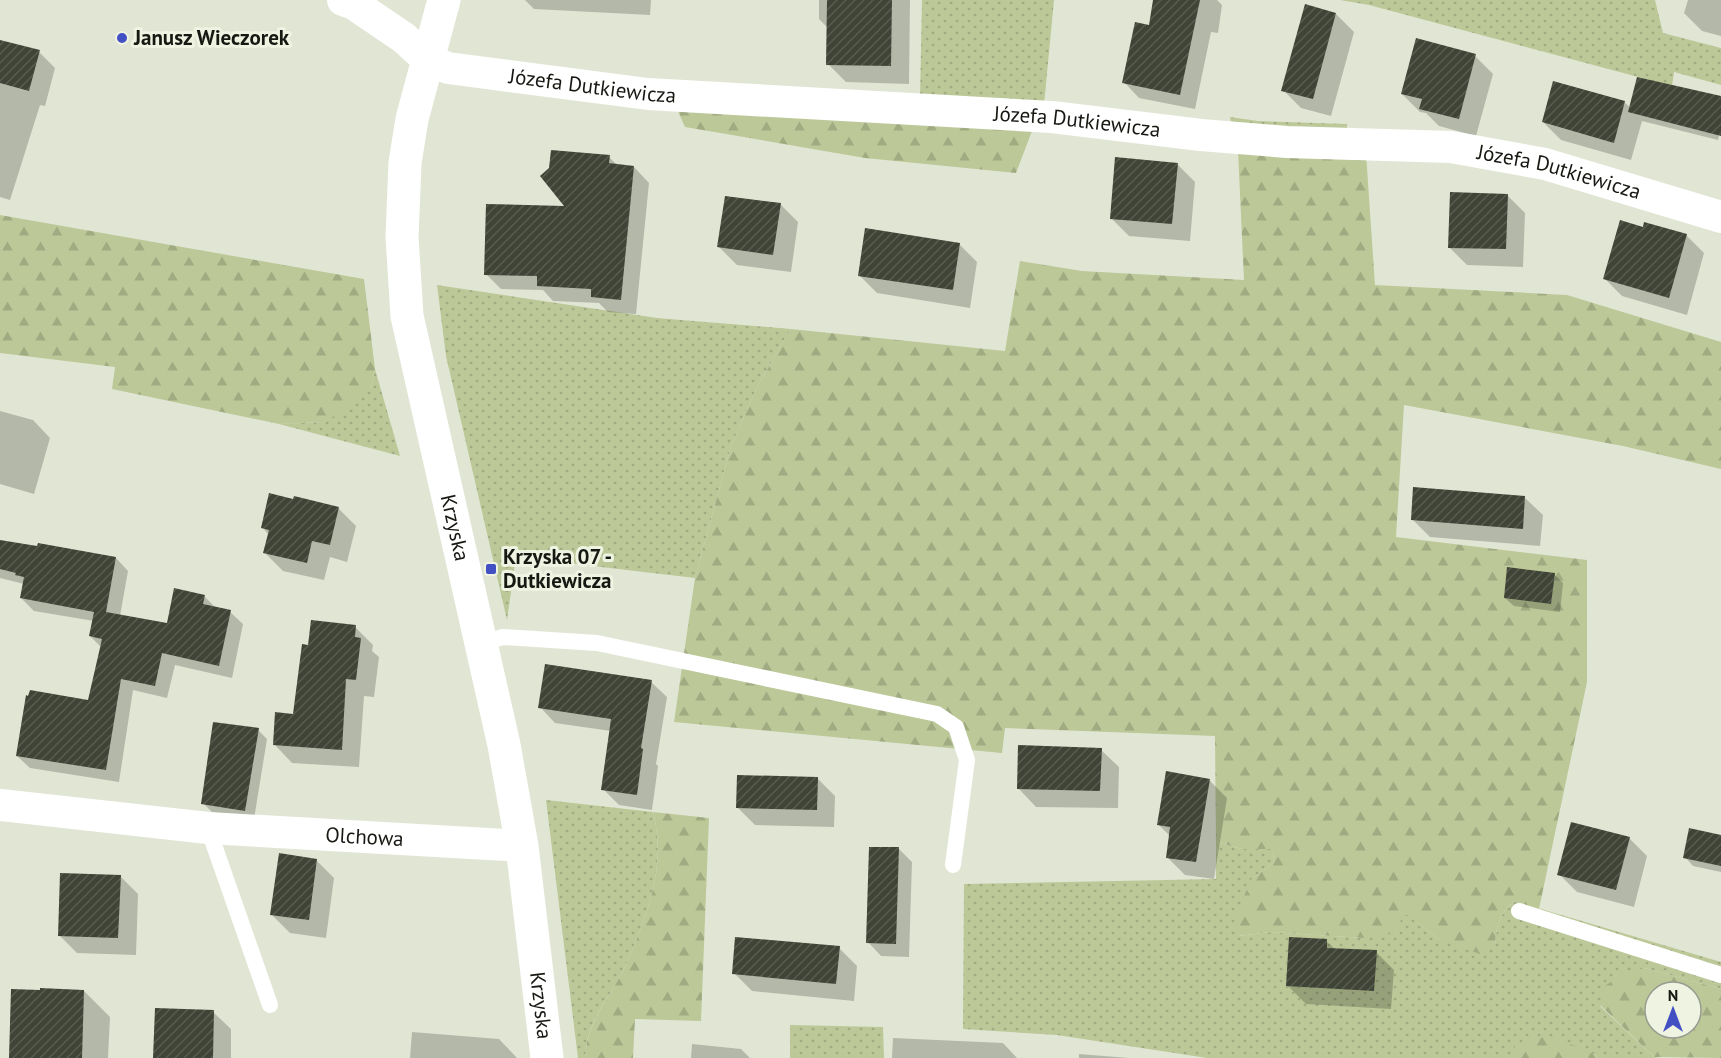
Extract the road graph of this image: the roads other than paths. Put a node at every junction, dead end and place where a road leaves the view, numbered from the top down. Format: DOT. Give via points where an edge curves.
graph roads {
  1 [pos="343,0"];
  2 [pos="444,0"];
  3 [pos="428,60"];
  4 [pos="1721,217"];
  5 [pos="482,643"];
  6 [pos="0,805"];
  7 [pos="208,828"];
  8 [pos="522,846"];
  9 [pos="952,866"];
  10 [pos="1519,911"];
  11 [pos="1721,975"];
  12 [pos="270,1005"];
  13 [pos="547,1058"];
  1 -- 3 [label="street" via="404,39"];
  2 -- 3 [label="street, Krzyska"];
  3 -- 4 [label="street, Józefa Dutkiewicza" via="448,68 648,94 1052,117 1287,142 1450,147 1545,164"];
  3 -- 5 [label="street, Krzyska" via="405,163 403,274 407,316"];
  5 -- 8 [label="street, Krzyska"];
  5 -- 9 [label="lane" via="503,637 597,643 937,714 956,727 967,760"];
  6 -- 7 [label="street, Olchowa"];
  7 -- 8 [label="street, Olchowa"];
  7 -- 12 [label="lane"];
  8 -- 13 [label="street, Krzyska"];
  10 -- 11 [label="lane"];
}
